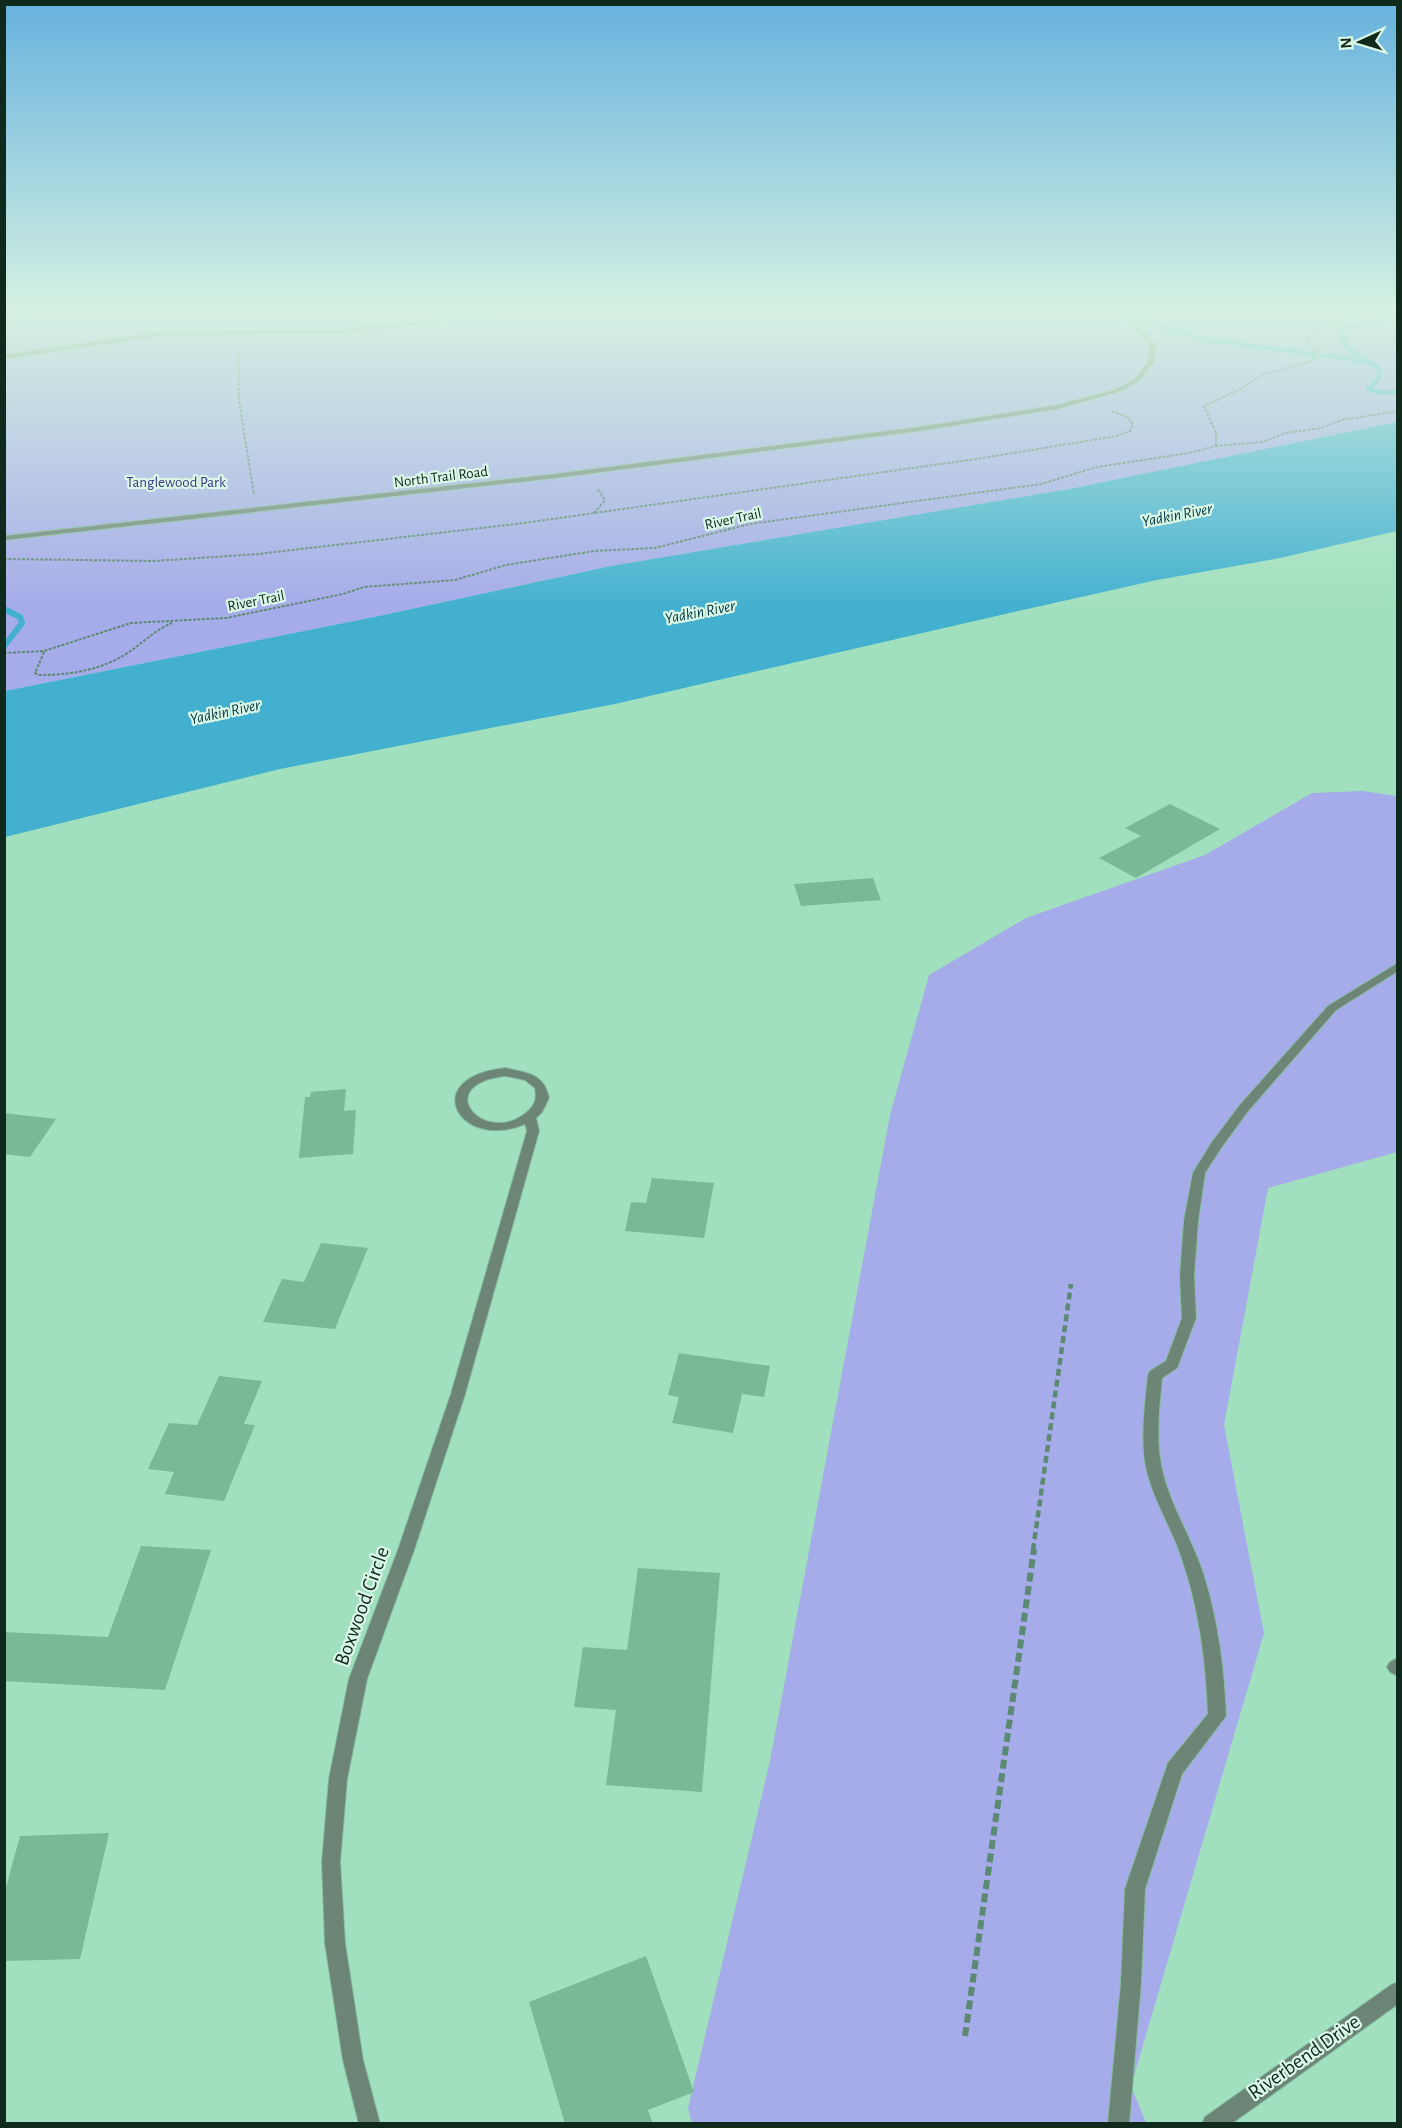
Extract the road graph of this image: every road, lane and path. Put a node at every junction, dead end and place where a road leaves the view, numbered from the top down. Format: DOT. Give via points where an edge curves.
graph roads {
  1 [pos="240,410"];
  2 [pos="1037,410"];
  3 [pos="1107,410"];
  4 [pos="1205,410"];
  5 [pos="1398,411"];
  6 [pos="1216,446"];
  7 [pos="255,510"];
  8 [pos="4,538"];
  9 [pos="4,559"];
  10 [pos="176,621"];
  11 [pos="44,651"];
  12 [pos="4,653"];
  13 [pos="1398,966"];
  14 [pos="530,1118"];
  15 [pos="1071,1284"];
  16 [pos="1398,1992"];
  17 [pos="965,2036"];
  18 [pos="1223,2120"];
  19 [pos="370,2124"];
  20 [pos="1118,2124"];
  1 -- 7 [label="path"];
  2 -- 7 [label="street, North Trail Road" via="555,476"];
  3 -- 9 [label="path" via="1127,417 1132,428 1117,436 988,457 524,523 206,559"];
  4 -- 6 [label="path" via="1217,431"];
  5 -- 6 [label="path, River Trail" via="1286,433 1270,441"];
  6 -- 10 [label="path, River Trail" via="1084,470 1041,484 750,524 654,548 594,551 535,560 490,568 463,578 377,585 271,610 212,620"];
  7 -- 8 [label="street, North Trail Road"];
  10 -- 11 [label="path, River Trail" via="114,627"];
  10 -- 11 [label="path" via="159,628 111,663 90,670 34,673"];
  11 -- 12 [label="path, River Trail"];
  13 -- 20 [label="street" via="1332,1008 1244,1108 1199,1173 1187,1265 1189,1318 1172,1364 1155,1375 1150,1429 1156,1474 1204,1605 1217,1716 1174,1769 1135,1889"];
  14 -- 14 [label="street" via="543,1101 539,1084 530,1077 505,1072 491,1074 478,1078 462,1093 462,1110 478,1123 505,1126"];
  14 -- 19 [label="street, Boxwood Circle" via="533,1131 458,1394 358,1679 338,1779 331,1862 335,1943 353,2060"];
  15 -- 17 [label="path"];
  16 -- 18 [label="street, Riverbend Drive"];
}
